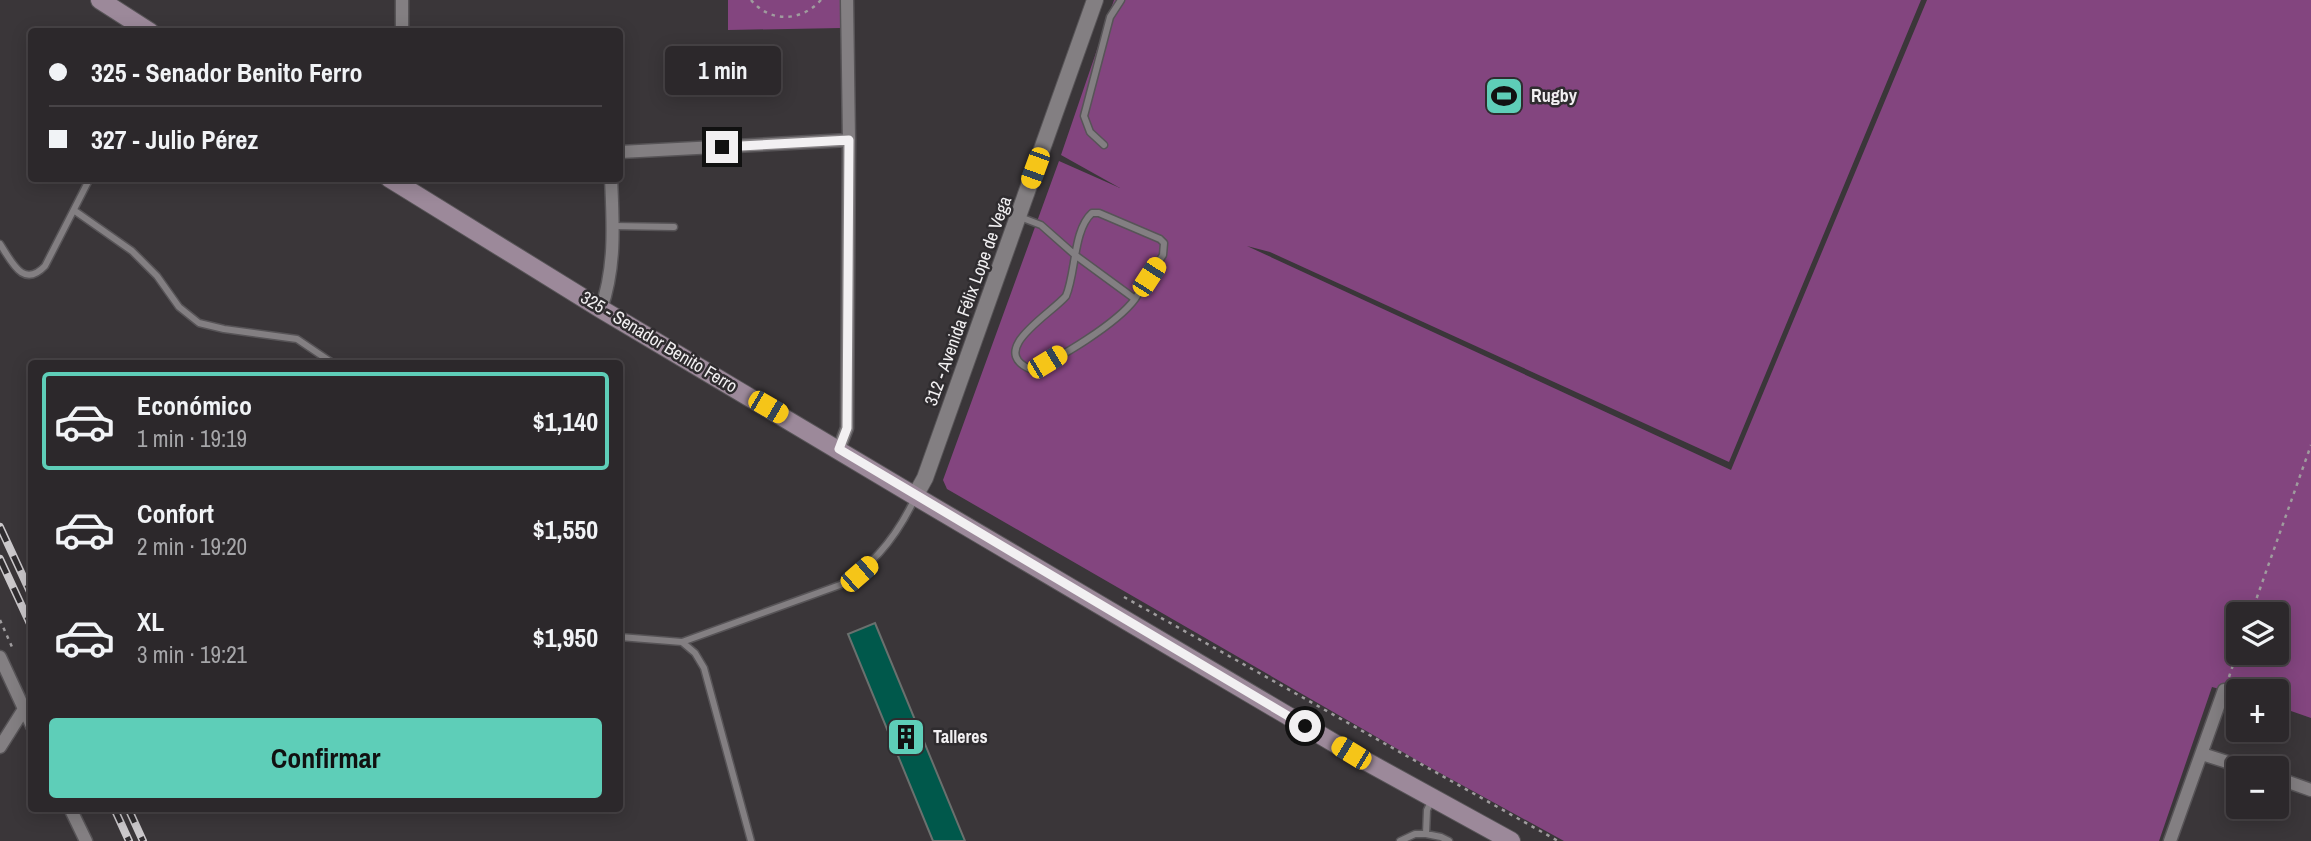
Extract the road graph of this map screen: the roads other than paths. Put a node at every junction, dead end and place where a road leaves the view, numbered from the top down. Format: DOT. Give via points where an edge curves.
graph roads {
  1 [pos="100,0"];
  2 [pos="402,0"];
  3 [pos="847,0"];
  4 [pos="1095,0"];
  5 [pos="1121,0"];
  6 [pos="144,28"];
  7 [pos="402,28"];
  8 [pos="849,140"];
  9 [pos="1104,145"];
  10 [pos="623,152"];
  11 [pos="88,182"];
  12 [pos="397,182"];
  13 [pos="611,182"];
  14 [pos="75,211"];
  15 [pos="1018,216"];
  16 [pos="613,226"];
  17 [pos="674,227"];
  18 [pos="0,244"];
  19 [pos="1075,255"];
  20 [pos="1135,299"];
  21 [pos="601,309"];
  22 [pos="328,360"];
  23 [pos="839,449"];
  24 [pos="915,496"];
  25 [pos="623,637"];
  26 [pos="682,642"];
  27 [pos="0,657"];
  28 [pos="2224,690"];
  29 [pos="24,709"];
  30 [pos="28,718"];
  31 [pos="0,747"];
  32 [pos="2202,754"];
  33 [pos="2226,762"];
  34 [pos="2289,782"];
  35 [pos="2311,790"];
  36 [pos="1433,798"];
  37 [pos="72,812"];
  38 [pos="1426,834"];
  39 [pos="86,841"];
  40 [pos="751,841"];
  41 [pos="1400,841"];
  42 [pos="1449,841"];
  43 [pos="1511,841"];
  44 [pos="2171,841"];
  1 -- 6 [label="main road"];
  2 -- 7 [label="street"];
  3 -- 8 [label="street"];
  4 -- 15 [label="street, 312 - Avenida Félix Lope de Vega"];
  5 -- 9 [label="lane" via="1110,17 1084,116 1090,132"];
  8 -- 10 [label="street"];
  8 -- 23 [label="street" via="847,428"];
  11 -- 14 [label="lane"];
  12 -- 21 [label="main road, 325 - Senador Benito Ferro"];
  13 -- 16 [label="street"];
  14 -- 18 [label="lane" via="36,276 18,270"];
  14 -- 22 [label="lane" via="132,251 179,307 199,323 297,339"];
  15 -- 19 [label="lane" via="1041,225"];
  15 -- 24 [label="street, 312 - Avenida Félix Lope de Vega"];
  16 -- 17 [label="lane"];
  16 -- 21 [label="street" via="610,285"];
  19 -- 20 [label="lane"];
  19 -- 20 [label="lane" via="1091,213 1160,239 1163,255"];
  19 -- 20 [label="lane" via="1066,296 1014,346 1020,365 1030,369 1047,362 1116,320"];
  21 -- 23 [label="main road, 325 - Senador Benito Ferro"];
  23 -- 24 [label="main road, 325 - Senador Benito Ferro"];
  24 -- 26 [label="lane" via="873,562 859,574"];
  24 -- 36 [label="main road, 325 - Senador Benito Ferro"];
  25 -- 26 [label="lane"];
  26 -- 40 [label="lane" via="704,668"];
  27 -- 29 [label="street"];
  28 -- 32 [label="street"];
  29 -- 30 [label="street"];
  29 -- 31 [label="street"];
  32 -- 33 [label="street"];
  32 -- 44 [label="street"];
  34 -- 35 [label="street"];
  36 -- 38 [label="lane" via="1426,810"];
  36 -- 43 [label="main road, 325 - Senador Benito Ferro"];
  37 -- 39 [label="street"];
  38 -- 41 [label="lane"];
  38 -- 42 [label="lane"];
}
